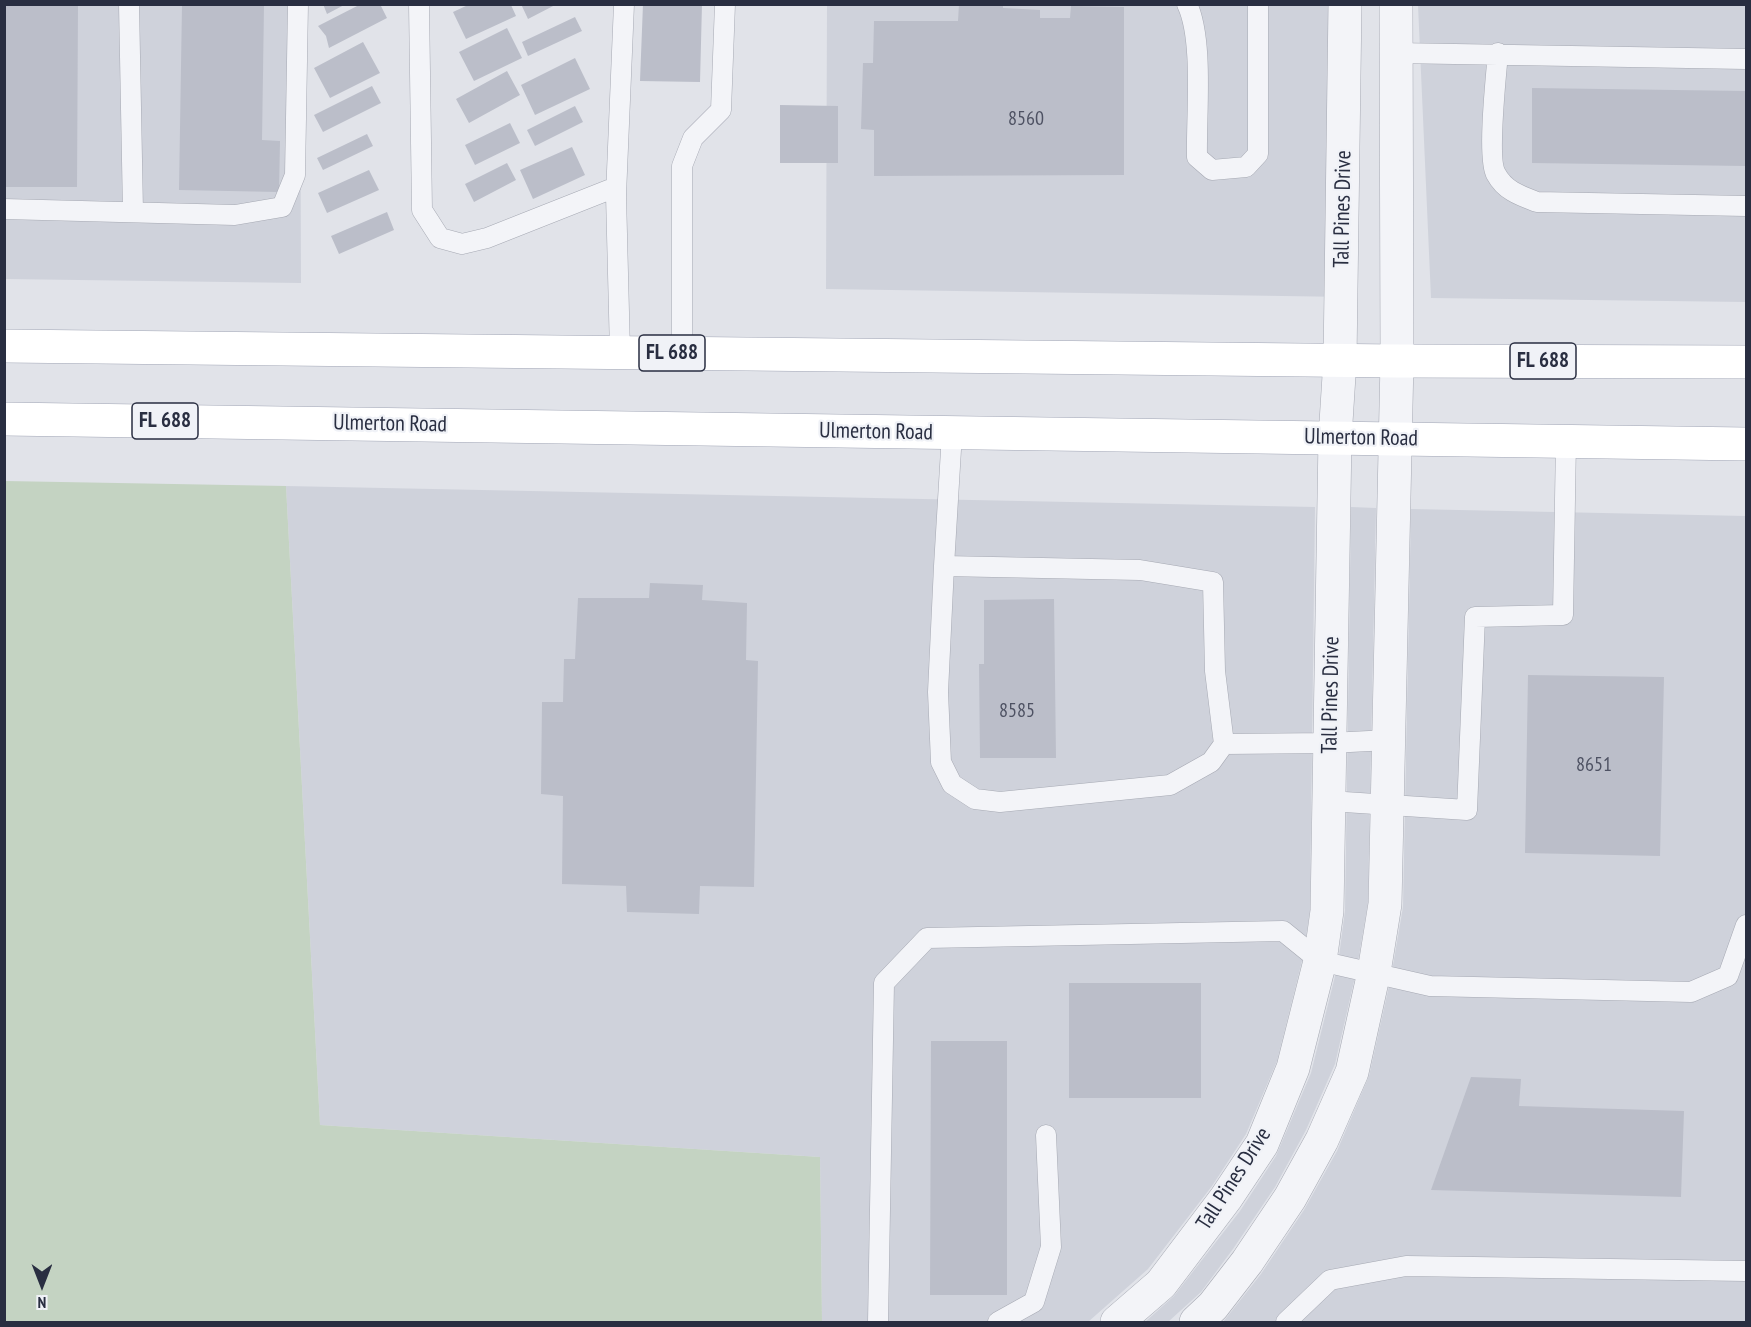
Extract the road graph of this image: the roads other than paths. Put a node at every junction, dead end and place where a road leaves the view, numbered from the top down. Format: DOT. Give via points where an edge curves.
graph roads {
  1 [pos="129,4"];
  2 [pos="298,4"];
  3 [pos="419,4"];
  4 [pos="624,4"];
  5 [pos="725,4"];
  6 [pos="1187,4"];
  7 [pos="1258,4"];
  8 [pos="1345,4"];
  9 [pos="1396,4"];
  10 [pos="1396,53"];
  11 [pos="1498,53"];
  12 [pos="1746,59"];
  13 [pos="616,187"];
  14 [pos="1746,206"];
  15 [pos="4,209"];
  16 [pos="133,212"];
  17 [pos="4,346"];
  18 [pos="620,352"];
  19 [pos="682,353"];
  20 [pos="1340,360"];
  21 [pos="1397,361"];
  22 [pos="1746,362"];
  23 [pos="4,419"];
  24 [pos="952,433"];
  25 [pos="1335,438"];
  26 [pos="1395,438"];
  27 [pos="1566,441"];
  28 [pos="1746,444"];
  29 [pos="944,566"];
  30 [pos="1389,740"];
  31 [pos="1330,743"];
  32 [pos="1224,744"];
  33 [pos="1329,801"];
  34 [pos="1387,805"];
  35 [pos="1746,929"];
  36 [pos="1320,961"];
  37 [pos="1374,972"];
  38 [pos="1046,1136"];
  39 [pos="1746,1271"];
  40 [pos="878,1323"];
  41 [pos="998,1323"];
  42 [pos="1117,1323"];
  43 [pos="1196,1323"];
  44 [pos="1286,1323"];
  1 -- 16 [label="lane"];
  2 -- 16 [label="lane" via="296,175 282,207 235,215"];
  3 -- 13 [label="lane" via="422,210 440,238 462,244 487,238"];
  4 -- 13 [label="lane"];
  5 -- 19 [label="lane" via="721,110 693,138 682,166"];
  6 -- 7 [label="lane" via="1197,47 1197,157 1212,170 1246,167 1258,154"];
  8 -- 20 [label="street, Tall Pines Drive"];
  9 -- 10 [label="street"];
  10 -- 11 [label="lane"];
  10 -- 21 [label="street"];
  11 -- 12 [label="lane"];
  11 -- 14 [label="lane" via="1492,143 1495,173 1509,191 1537,202"];
  13 -- 18 [label="lane"];
  15 -- 16 [label="lane"];
  17 -- 18 [label="main road, FL 688"];
  18 -- 19 [label="main road, FL 688"];
  19 -- 20 [label="main road, FL 688"];
  20 -- 21 [label="main road, FL 688"];
  20 -- 25 [label="street, Tall Pines Drive"];
  21 -- 22 [label="main road, FL 688"];
  21 -- 26 [label="street"];
  23 -- 24 [label="main road, Ulmerton Road / FL 688"];
  24 -- 25 [label="main road, Ulmerton Road / FL 688"];
  24 -- 29 [label="lane"];
  25 -- 26 [label="main road, Ulmerton Road / FL 688"];
  25 -- 31 [label="street, Tall Pines Drive"];
  26 -- 27 [label="main road, Ulmerton Road / FL 688"];
  26 -- 30 [label="street"];
  27 -- 28 [label="main road, Ulmerton Road / FL 688"];
  27 -- 34 [label="lane" via="1563,615 1475,617 1467,810"];
  29 -- 32 [label="lane" via="1140,570 1213,582 1215,671"];
  29 -- 32 [label="lane" via="938,692 941,762 952,784 975,800 1000,802 1170,785 1211,762"];
  30 -- 31 [label="lane"];
  30 -- 34 [label="street"];
  31 -- 32 [label="lane"];
  31 -- 33 [label="street, Tall Pines Drive"];
  33 -- 34 [label="lane"];
  33 -- 36 [label="street, Tall Pines Drive" via="1327,911"];
  34 -- 37 [label="street" via="1385,904"];
  35 -- 37 [label="lane" via="1728,976 1691,992 1430,986"];
  36 -- 37 [label="lane"];
  36 -- 40 [label="lane" via="1283,931 927,938 884,983"];
  36 -- 42 [label="street, Tall Pines Drive" via="1293,1068 1262,1144 1161,1284"];
  37 -- 43 [label="street" via="1352,1072 1322,1140 1290,1198 1247,1262"];
  38 -- 41 [label="lane" via="1051,1247 1034,1302"];
  39 -- 44 [label="lane" via="1406,1266 1330,1280"];
}
